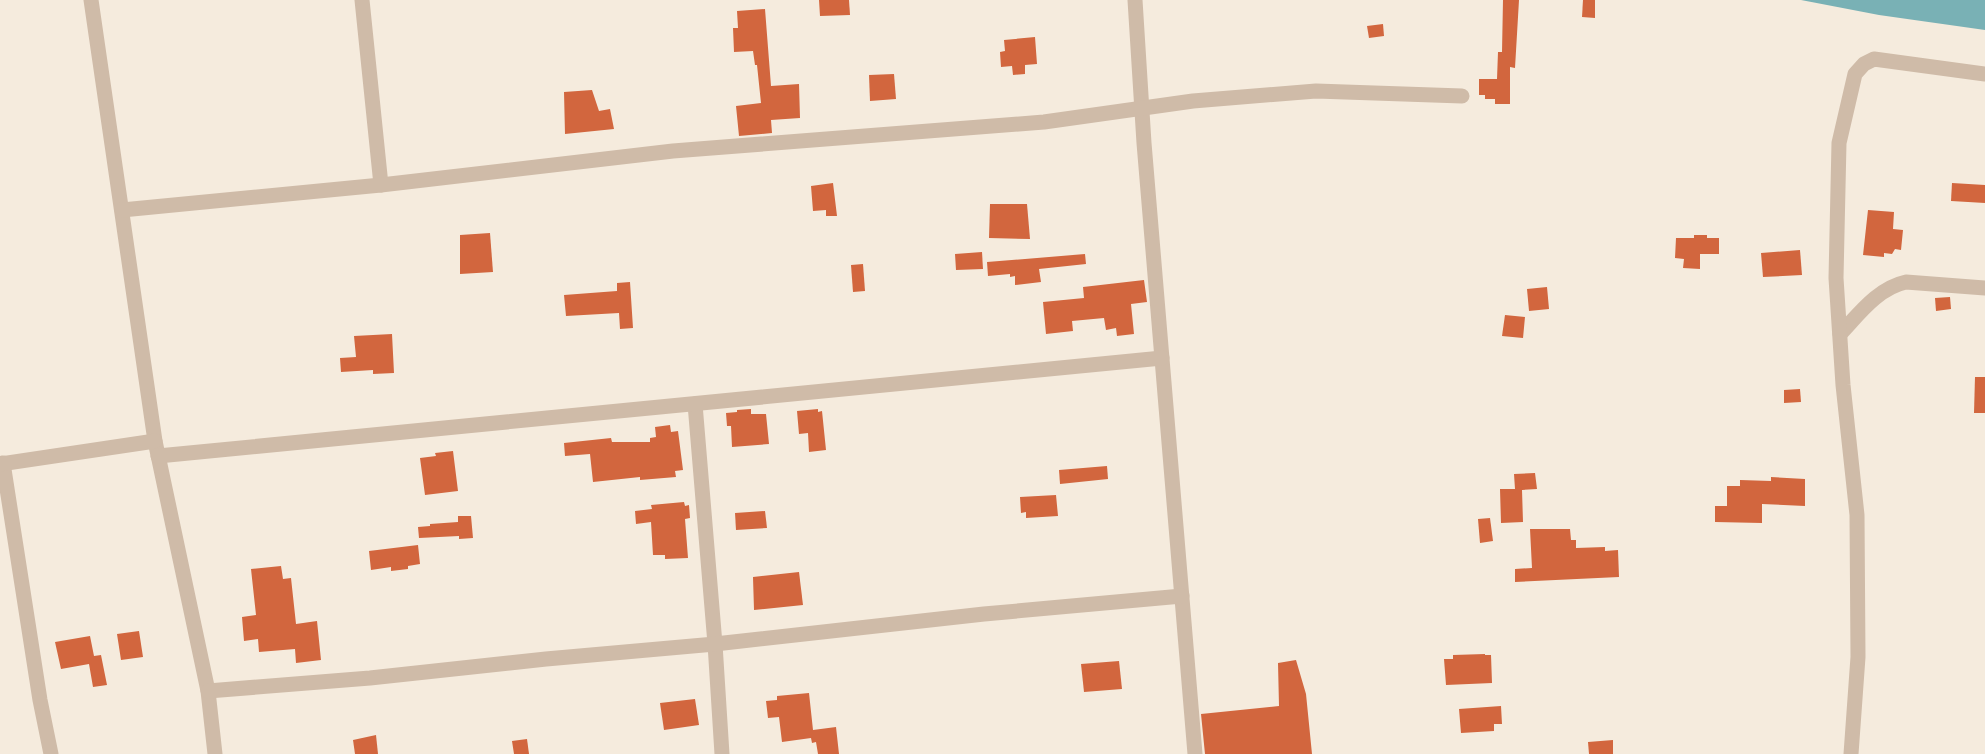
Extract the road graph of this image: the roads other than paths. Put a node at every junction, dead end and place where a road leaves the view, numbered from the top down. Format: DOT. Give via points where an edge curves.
graph roads {
  1 [pos="91,0"];
  2 [pos="362,0"];
  3 [pos="1134,0"];
  4 [pos="1985,74"];
  5 [pos="1462,96"];
  6 [pos="1142,108"];
  7 [pos="381,185"];
  8 [pos="122,210"];
  9 [pos="1985,288"];
  10 [pos="1840,334"];
  11 [pos="1162,357"];
  12 [pos="695,404"];
  13 [pos="157,449"];
  14 [pos="2,464"];
  15 [pos="1182,596"];
  16 [pos="715,644"];
  17 [pos="208,691"];
  18 [pos="51,754"];
  19 [pos="215,754"];
  20 [pos="722,754"];
  21 [pos="1195,754"];
  22 [pos="1851,754"];
  1 -- 8 [label="street"];
  2 -- 7 [label="street"];
  3 -- 6 [label="street"];
  4 -- 10 [label="street" via="1874,59 1855,74 1839,143 1836,278"];
  5 -- 6 [label="street" via="1316,91"];
  6 -- 7 [label="street" via="1044,122 673,151"];
  6 -- 11 [label="street"];
  7 -- 8 [label="street"];
  8 -- 13 [label="street"];
  9 -- 10 [label="street" via="1895,284"];
  10 -- 22 [label="street" via="1857,515 1858,657"];
  11 -- 12 [label="street"];
  11 -- 15 [label="street"];
  12 -- 13 [label="street"];
  12 -- 16 [label="street"];
  13 -- 14 [label="street"];
  13 -- 17 [label="street"];
  14 -- 18 [label="street"];
  15 -- 16 [label="street"];
  15 -- 21 [label="street"];
  16 -- 17 [label="street"];
  16 -- 20 [label="street"];
  17 -- 19 [label="street"];
}
